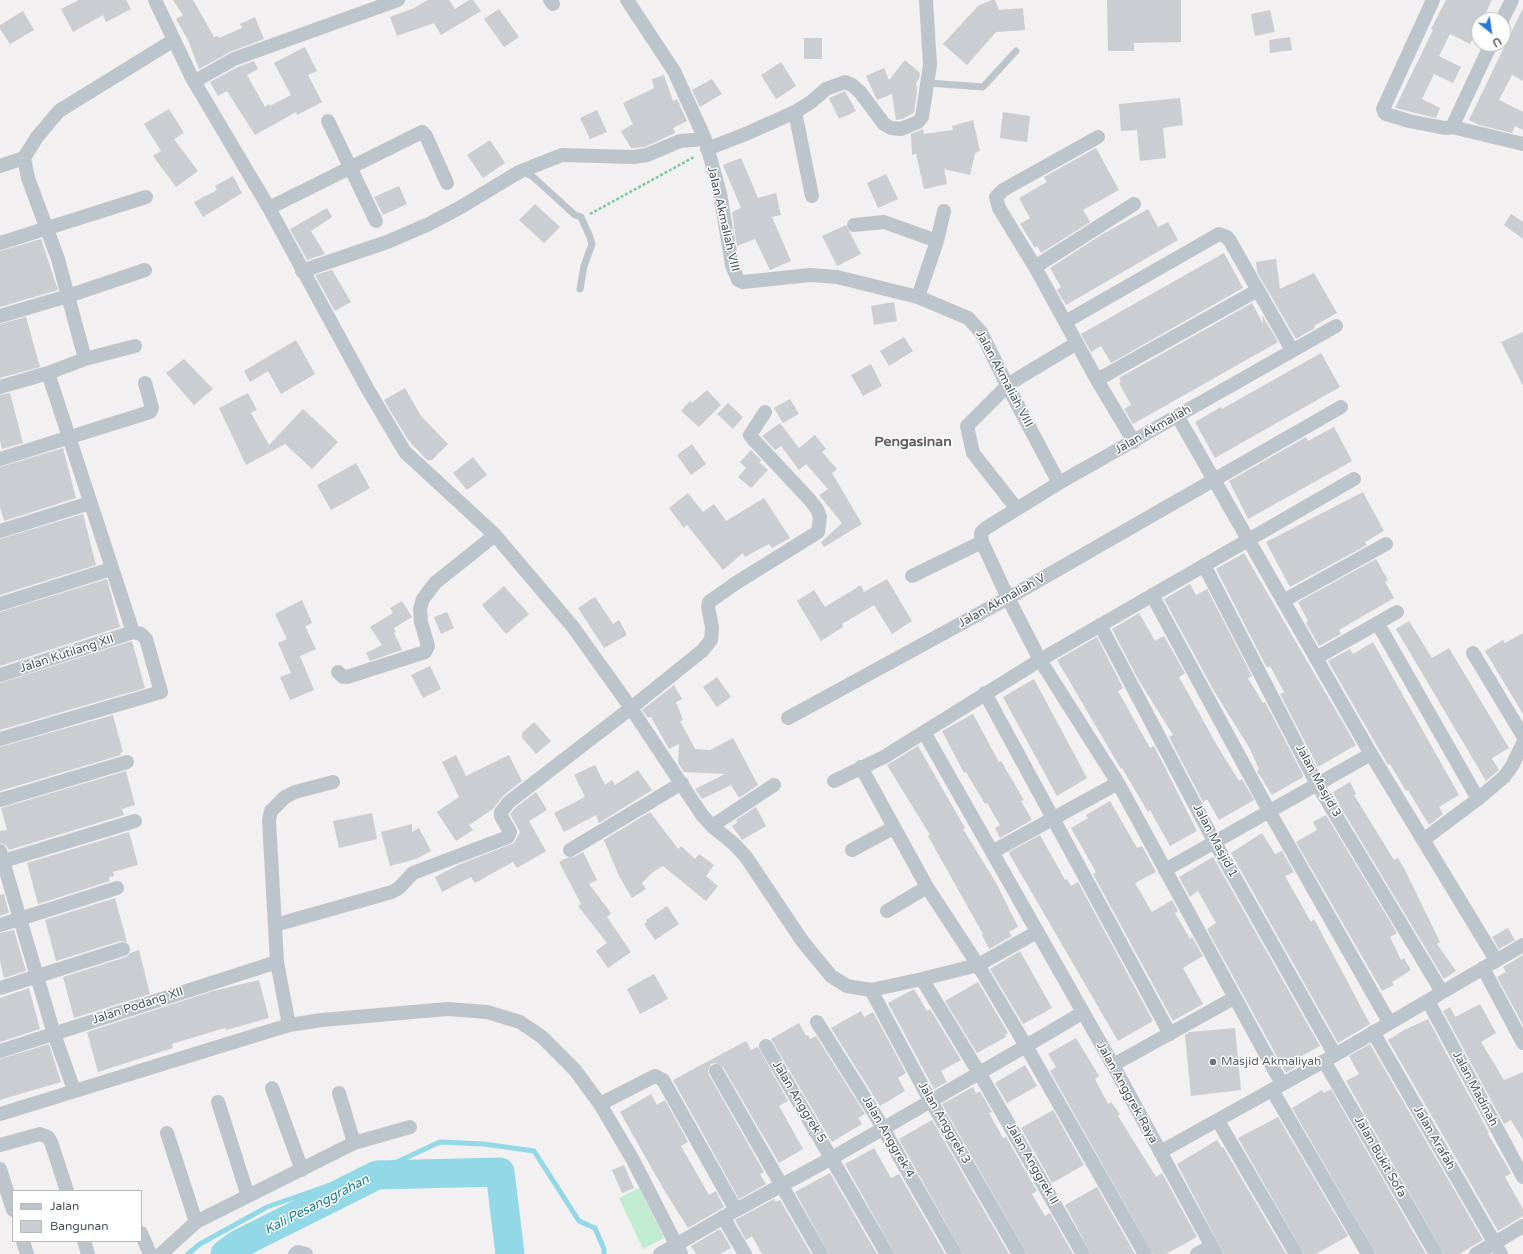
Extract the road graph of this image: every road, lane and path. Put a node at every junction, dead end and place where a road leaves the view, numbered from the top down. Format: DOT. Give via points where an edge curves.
graph roads {
  1 [pos="155,0"];
  2 [pos="398,0"];
  3 [pos="627,0"];
  4 [pos="926,0"];
  5 [pos="1433,0"];
  6 [pos="1512,0"];
  7 [pos="1506,12"];
  8 [pos="174,40"];
  9 [pos="1016,51"];
  10 [pos="1487,52"];
  11 [pos="194,81"];
  12 [pos="928,83"];
  13 [pos="795,112"];
  14 [pos="328,121"];
  15 [pos="1452,127"];
  16 [pos="1098,137"];
  17 [pos="706,144"];
  18 [pos="1523,144"];
  19 [pos="24,158"];
  20 [pos="0,166"];
  21 [pos="349,167"];
  22 [pos="519,172"];
  23 [pos="447,183"];
  24 [pos="812,196"];
  25 [pos="146,197"];
  26 [pos="1134,204"];
  27 [pos="269,208"];
  28 [pos="944,211"];
  29 [pos="581,217"];
  30 [pos="376,221"];
  31 [pos="854,225"];
  32 [pos="48,228"];
  33 [pos="937,241"];
  34 [pos="0,243"];
  35 [pos="1035,267"];
  36 [pos="145,270"];
  37 [pos="302,271"];
  38 [pos="580,289"];
  39 [pos="1258,290"];
  40 [pos="68,296"];
  41 [pos="918,298"];
  42 [pos="0,316"];
  43 [pos="1065,322"];
  44 [pos="1336,326"];
  45 [pos="1076,343"];
  46 [pos="135,346"];
  47 [pos="1292,350"];
  48 [pos="85,359"];
  49 [pos="48,373"];
  50 [pos="1097,380"];
  51 [pos="145,383"];
  52 [pos="1007,385"];
  53 [pos="0,387"];
  54 [pos="1340,407"];
  55 [pos="765,412"];
  56 [pos="1178,417"];
  57 [pos="69,437"];
  58 [pos="1134,442"];
  59 [pos="0,459"];
  60 [pos="1354,479"];
  61 [pos="1215,480"];
  62 [pos="1059,483"];
  63 [pos="90,503"];
  64 [pos="1017,509"];
  65 [pos="0,531"];
  66 [pos="494,535"];
  67 [pos="1249,538"];
  68 [pos="982,542"];
  69 [pos="1386,544"];
  70 [pos="1204,565"];
  71 [pos="111,569"];
  72 [pos="912,576"];
  73 [pos="1152,595"];
  74 [pos="1008,598"];
  75 [pos="1283,601"];
  76 [pos="0,604"];
  77 [pos="1397,612"];
  78 [pos="1378,624"];
  79 [pos="1100,625"];
  80 [pos="133,632"];
  81 [pos="1473,653"];
  82 [pos="1316,658"];
  83 [pos="1040,660"];
  84 [pos="338,672"];
  85 [pos="0,675"];
  86 [pos="985,693"];
  87 [pos="631,708"];
  88 [pos="788,718"];
  89 [pos="924,732"];
  90 [pos="1523,736"];
  91 [pos="0,740"];
  92 [pos="1523,743"];
  93 [pos="1371,754"];
  94 [pos="127,762"];
  95 [pos="861,767"];
  96 [pos="834,781"];
  97 [pos="333,782"];
  98 [pos="682,783"];
  99 [pos="1118,783"];
  100 [pos="1317,784"];
  101 [pos="774,785"];
  102 [pos="1478,799"];
  103 [pos="0,800"];
  104 [pos="1269,811"];
  105 [pos="1054,819"];
  106 [pos="135,821"];
  107 [pos="712,826"];
  108 [pos="894,828"];
  109 [pos="1423,840"];
  110 [pos="1214,841"];
  111 [pos="570,850"];
  112 [pos="852,850"];
  113 [pos="992,852"];
  114 [pos="1,858"];
  115 [pos="1164,870"];
  116 [pos="927,887"];
  117 [pos="117,888"];
  118 [pos="887,911"];
  119 [pos="20,920"];
  120 [pos="0,925"];
  121 [pos="275,925"];
  122 [pos="1037,932"];
  123 [pos="1523,945"];
  124 [pos="124,949"];
  125 [pos="1496,960"];
  126 [pos="277,962"];
  127 [pos="978,964"];
  128 [pos="1483,968"];
  129 [pos="37,977"];
  130 [pos="922,979"];
  131 [pos="0,988"];
  132 [pos="872,990"];
  133 [pos="1442,992"];
  134 [pos="1234,998"];
  135 [pos="1428,1001"];
  136 [pos="1082,1013"];
  137 [pos="818,1022"];
  138 [pos="1389,1022"];
  139 [pos="289,1025"];
  140 [pos="1373,1032"];
  141 [pos="54,1034"];
  142 [pos="1170,1034"];
  143 [pos="1523,1043"];
  144 [pos="766,1046"];
  145 [pos="1026,1046"];
  146 [pos="0,1050"];
  147 [pos="1329,1058"];
  148 [pos="1112,1066"];
  149 [pos="716,1071"];
  150 [pos="980,1074"];
  151 [pos="1277,1086"];
  152 [pos="272,1088"];
  153 [pos="74,1090"];
  154 [pos="339,1094"];
  155 [pos="931,1101"];
  156 [pos="218,1102"];
  157 [pos="600,1104"];
  158 [pos="0,1114"];
  159 [pos="1218,1121"];
  160 [pos="410,1127"];
  161 [pos="883,1129"];
  162 [pos="167,1133"];
  163 [pos="354,1143"];
  164 [pos="0,1145"];
  165 [pos="1160,1152"];
  166 [pos="832,1158"];
  167 [pos="0,1169"];
  168 [pos="302,1170"];
  169 [pos="1523,1177"];
  170 [pos="782,1186"];
  171 [pos="67,1190"];
  172 [pos="248,1196"];
  173 [pos="12,1207"];
  174 [pos="736,1210"];
  175 [pos="723,1217"];
  176 [pos="196,1222"];
  177 [pos="1523,1226"];
  178 [pos="142,1235"];
  179 [pos="23,1242"];
  180 [pos="84,1242"];
  181 [pos="679,1249"];
  182 [pos="1498,1249"];
  183 [pos="1214,1250"];
  184 [pos="27,1254"];
  185 [pos="88,1254"];
  186 [pos="150,1254"];
  187 [pos="161,1254"];
  188 [pos="295,1254"];
  189 [pos="306,1254"];
  190 [pos="660,1254"];
  191 [pos="745,1254"];
  192 [pos="821,1254"];
  193 [pos="887,1254"];
  194 [pos="955,1254"];
  195 [pos="1019,1254"];
  196 [pos="1083,1254"];
  197 [pos="1145,1254"];
  198 [pos="1197,1254"];
  199 [pos="1296,1254"];
  200 [pos="1368,1254"];
  201 [pos="1436,1254"];
  202 [pos="1476,1254"];
  1 -- 8 [label="street"];
  2 -- 11 [label="street" via="234,59"];
  3 -- 17 [label="street" via="674,71"];
  4 -- 12 [label="street" via="930,65"];
  5 -- 15 [label="street" via="1383,109 1386,114 1409,121"];
  6 -- 7 [label="street"];
  8 -- 19 [label="street" via="59,111 37,137"];
  8 -- 27 [label="street" via="192,78"];
  9 -- 12 [label="lane" via="982,87"];
  10 -- 15 [label="street"];
  12 -- 13 [label="street" via="922,117 918,122 901,129 884,124 860,92 844,82 826,89"];
  13 -- 17 [label="street" via="748,133"];
  13 -- 24 [label="street"];
  14 -- 21 [label="street"];
  15 -- 18 [label="street"];
  16 -- 35 [label="street" via="1003,190 996,197 999,208"];
  17 -- 22 [label="street" via="680,141 647,155 634,157 562,155"];
  17 -- 29 [label="path" via="633,192"];
  17 -- 41 [label="street, Jalan Akmaliah VIII" via="720,194 732,265 738,280 743,282 810,274 825,275 850,279"];
  19 -- 20 [label="street"];
  19 -- 32 [label="street" via="28,178"];
  21 -- 23 [label="street" via="422,132"];
  21 -- 27 [label="street"];
  21 -- 30 [label="street"];
  22 -- 29 [label="lane" via="532,176 575,215"];
  22 -- 37 [label="street" via="429,224 387,242"];
  25 -- 32 [label="street"];
  26 -- 35 [label="street"];
  27 -- 37 [label="street"];
  28 -- 33 [label="street"];
  29 -- 38 [label="lane" via="592,244 584,266"];
  31 -- 33 [label="street" via="884,222"];
  32 -- 34 [label="street"];
  32 -- 40 [label="street"];
  33 -- 41 [label="street"];
  35 -- 43 [label="street"];
  36 -- 40 [label="street"];
  37 -- 66 [label="street" via="366,388 405,452"];
  39 -- 43 [label="street" via="1230,241 1219,234"];
  39 -- 47 [label="street"];
  39 -- 50 [label="street"];
  40 -- 42 [label="street"];
  40 -- 48 [label="street"];
  41 -- 52 [label="street, Jalan Akmaliah VIII" via="968,318 976,325"];
  43 -- 45 [label="street"];
  44 -- 47 [label="street, Jalan Akmaliah"];
  45 -- 50 [label="street"];
  45 -- 52 [label="street"];
  46 -- 48 [label="street"];
  47 -- 56 [label="street, Jalan Akmaliah"];
  48 -- 49 [label="street"];
  49 -- 53 [label="street"];
  49 -- 57 [label="street"];
  50 -- 58 [label="street"];
  51 -- 57 [label="street" via="152,408 150,412"];
  52 -- 62 [label="street, Jalan Akmaliah VIII"];
  52 -- 64 [label="street" via="967,426 973,453"];
  54 -- 61 [label="street, Jalan Akmaliah V"];
  55 -- 87 [label="street" via="750,435 809,498 820,517 818,532 709,602 711,640 702,651"];
  56 -- 58 [label="street, Jalan Akmaliah"];
  56 -- 61 [label="street"];
  57 -- 59 [label="street"];
  57 -- 63 [label="street"];
  58 -- 62 [label="street, Jalan Akmaliah"];
  60 -- 67 [label="street"];
  61 -- 67 [label="street"];
  61 -- 74 [label="street, Jalan Akmaliah V"];
  62 -- 64 [label="street, Jalan Akmaliah"];
  63 -- 65 [label="street"];
  63 -- 71 [label="street"];
  64 -- 68 [label="street, Jalan Akmaliah" via="986,528 981,533"];
  66 -- 84 [label="street" via="435,583 423,599 420,609 428,646 425,652 347,677"];
  66 -- 87 [label="street" via="573,628"];
  67 -- 70 [label="street"];
  67 -- 75 [label="street"];
  68 -- 72 [label="street"];
  68 -- 74 [label="street"];
  69 -- 75 [label="street"];
  70 -- 73 [label="street"];
  70 -- 100 [label="street, Jalan Masjid 3"];
  71 -- 76 [label="street"];
  71 -- 80 [label="street"];
  73 -- 79 [label="street"];
  73 -- 104 [label="street"];
  74 -- 83 [label="street"];
  74 -- 88 [label="street, Jalan Akmaliah V"];
  75 -- 82 [label="street"];
  77 -- 78 [label="street"];
  78 -- 82 [label="street"];
  78 -- 102 [label="street"];
  79 -- 83 [label="street"];
  79 -- 110 [label="street, Jalan Masjid 1"];
  80 -- 85 [label="street, Jalan Kutilang XII"];
  80 -- 91 [label="street" via="141,634 146,639 161,692"];
  81 -- 90 [label="street"];
  82 -- 93 [label="street"];
  83 -- 86 [label="street"];
  83 -- 99 [label="street"];
  86 -- 89 [label="street"];
  86 -- 105 [label="street"];
  87 -- 98 [label="street"];
  87 -- 121 [label="street" via="501,810 501,816 510,832 508,837 413,873 392,892"];
  89 -- 95 [label="street"];
  89 -- 113 [label="street, Jalan Anggrek Raya"];
  92 -- 102 [label="street" via="1504,777"];
  93 -- 100 [label="street"];
  93 -- 109 [label="street"];
  94 -- 103 [label="street"];
  95 -- 96 [label="street"];
  95 -- 108 [label="street"];
  97 -- 121 [label="street" via="295,792 285,797 271,811 268,830"];
  98 -- 107 [label="street"];
  98 -- 111 [label="street"];
  99 -- 105 [label="street"];
  99 -- 115 [label="street"];
  100 -- 104 [label="street"];
  100 -- 133 [label="street, Jalan Masjid 3"];
  101 -- 107 [label="street"];
  102 -- 109 [label="street"];
  104 -- 110 [label="street"];
  104 -- 138 [label="street"];
  105 -- 113 [label="street"];
  105 -- 142 [label="street"];
  106 -- 114 [label="street"];
  107 -- 132 [label="street" via="743,853 803,942 831,976 847,986"];
  108 -- 112 [label="street"];
  108 -- 116 [label="street"];
  109 -- 125 [label="street"];
  110 -- 115 [label="street"];
  110 -- 147 [label="street, Jalan Masjid 1"];
  113 -- 122 [label="street, Jalan Anggrek Raya"];
  114 -- 119 [label="street"];
  115 -- 134 [label="street"];
  116 -- 118 [label="street"];
  116 -- 127 [label="street"];
  117 -- 119 [label="street"];
  119 -- 120 [label="street"];
  119 -- 129 [label="street"];
  121 -- 126 [label="street"];
  122 -- 127 [label="street"];
  122 -- 136 [label="street, Jalan Anggrek Raya"];
  123 -- 125 [label="street"];
  124 -- 129 [label="street"];
  125 -- 128 [label="street"];
  126 -- 139 [label="street"];
  126 -- 141 [label="street, Jalan Podang XII"];
  127 -- 130 [label="street"];
  127 -- 145 [label="street"];
  128 -- 133 [label="street"];
  128 -- 143 [label="street"];
  129 -- 131 [label="street"];
  129 -- 141 [label="street"];
  130 -- 132 [label="street"];
  130 -- 150 [label="street, Jalan Anggrek II"];
  132 -- 155 [label="street, Jalan Anggrek 3"];
  133 -- 135 [label="street"];
  134 -- 142 [label="street"];
  134 -- 151 [label="street"];
  135 -- 138 [label="street"];
  135 -- 169 [label="street, Jalan Madinah"];
  136 -- 145 [label="street"];
  136 -- 148 [label="street, Jalan Anggrek Raya"];
  137 -- 161 [label="street, Jalan Anggrek 4"];
  138 -- 140 [label="street"];
  139 -- 153 [label="street"];
  139 -- 157 [label="street" via="447,1009 505,1016 531,1029 565,1058"];
  140 -- 147 [label="street"];
  140 -- 182 [label="street, Jalan Arafah"];
  141 -- 146 [label="street, Jalan Podang XII"];
  141 -- 153 [label="street"];
  142 -- 148 [label="street"];
  144 -- 166 [label="street, Jalan Anggrek 5"];
  145 -- 150 [label="street"];
  145 -- 197 [label="street"];
  147 -- 151 [label="street"];
  147 -- 201 [label="street, Jalan Bukit Sofa"];
  148 -- 165 [label="street, Jalan Anggrek Raya"];
  149 -- 170 [label="street"];
  150 -- 155 [label="street"];
  150 -- 196 [label="street, Jalan Anggrek II"];
  151 -- 159 [label="street"];
  151 -- 200 [label="street"];
  152 -- 168 [label="street"];
  153 -- 158 [label="street"];
  154 -- 163 [label="street"];
  155 -- 161 [label="street"];
  155 -- 195 [label="street, Jalan Anggrek 3"];
  156 -- 172 [label="street"];
  157 -- 174 [label="street" via="655,1076 663,1080"];
  157 -- 181 [label="street" via="633,1160"];
  159 -- 165 [label="street"];
  159 -- 199 [label="street"];
  160 -- 163 [label="street"];
  161 -- 166 [label="street"];
  161 -- 194 [label="street, Jalan Anggrek 4"];
  162 -- 176 [label="street"];
  163 -- 168 [label="street"];
  164 -- 171 [label="street" via="40,1134 48,1137"];
  165 -- 183 [label="street, Jalan Anggrek Raya"];
  166 -- 170 [label="street"];
  166 -- 193 [label="street, Jalan Anggrek 5"];
  167 -- 173 [label="street"];
  168 -- 172 [label="street"];
  170 -- 174 [label="street"];
  170 -- 192 [label="street"];
  172 -- 176 [label="street"];
  174 -- 175 [label="street"];
  175 -- 181 [label="street"];
  175 -- 191 [label="street"];
  176 -- 187 [label="street"];
  177 -- 182 [label="street"];
  178 -- 186 [label="street"];
  179 -- 184 [label="street"];
  180 -- 185 [label="street"];
  181 -- 190 [label="street"];
  182 -- 202 [label="street"];
  183 -- 198 [label="street"];
  188 -- 189 [label="street"];
}
